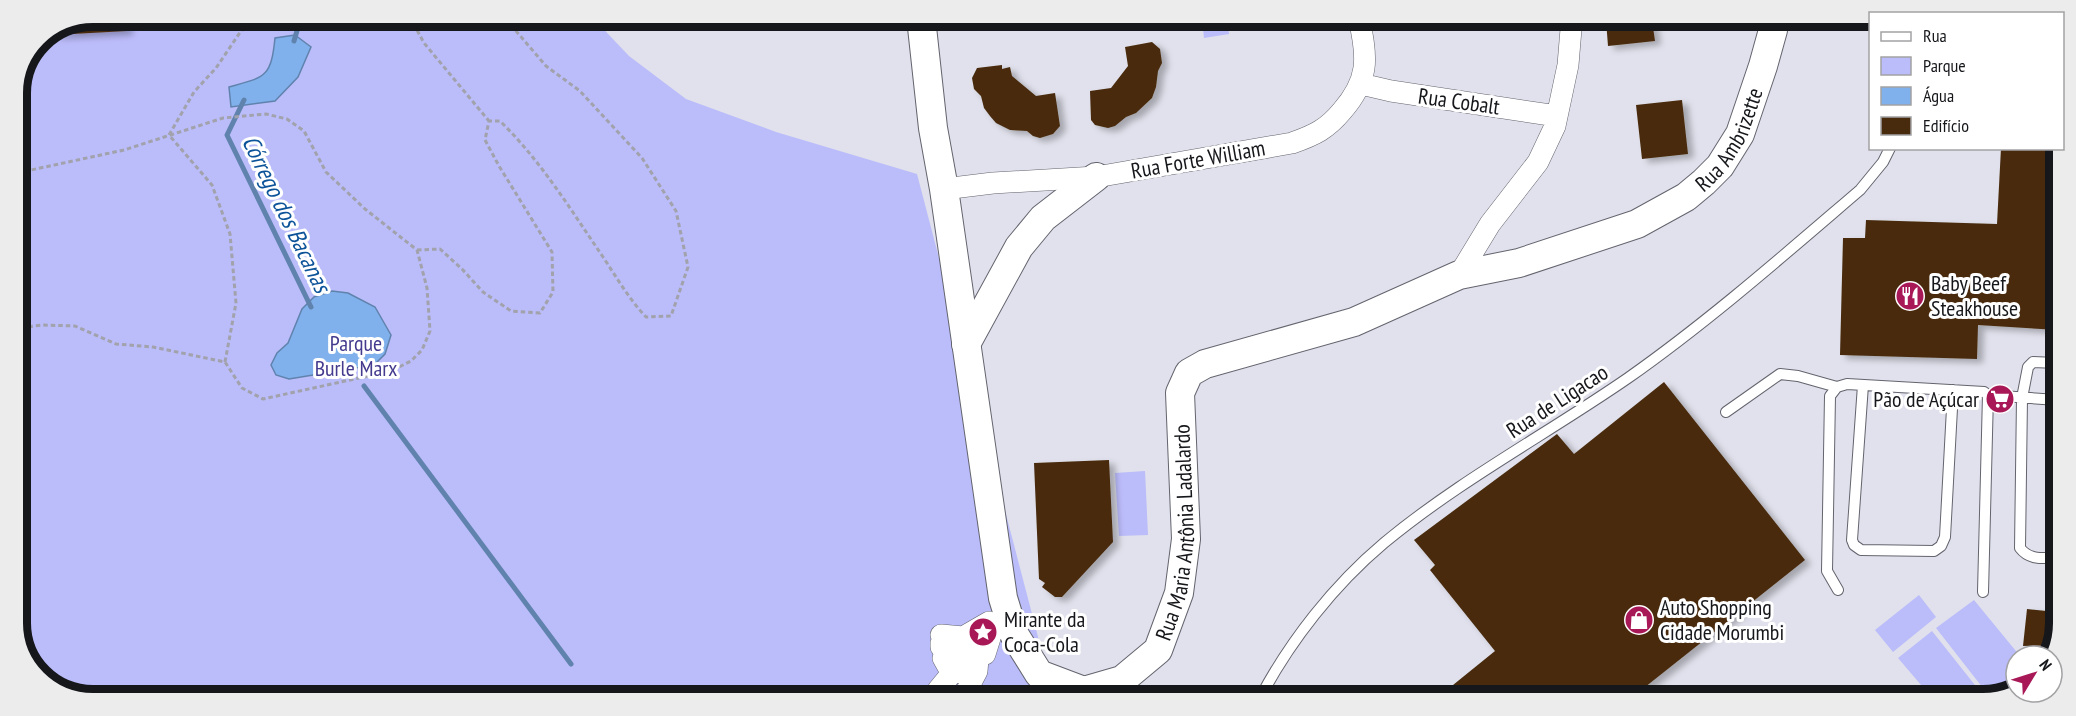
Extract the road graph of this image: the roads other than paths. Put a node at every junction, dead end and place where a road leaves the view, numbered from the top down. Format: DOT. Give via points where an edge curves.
graph roads {
  1 [pos="922,27"];
  2 [pos="1361,27"];
  3 [pos="1571,27"];
  4 [pos="1773,27"];
  5 [pos="1361,84"];
  6 [pos="1557,116"];
  7 [pos="1889,150"];
  8 [pos="1096,177"];
  9 [pos="944,189"];
  10 [pos="1636,224"];
  11 [pos="1460,275"];
  12 [pos="966,344"];
  13 [pos="2049,363"];
  14 [pos="1863,385"];
  15 [pos="1837,387"];
  16 [pos="1953,390"];
  17 [pos="1988,395"];
  18 [pos="2022,398"];
  19 [pos="2049,400"];
  20 [pos="1726,412"];
  21 [pos="2049,558"];
  22 [pos="1838,591"];
  23 [pos="1983,592"];
  24 [pos="942,636"];
  25 [pos="968,689"];
  26 [pos="1079,689"];
  27 [pos="1091,689"];
  28 [pos="1265,689"];
  1 -- 9 [label="street, Rua Maria Antônia Ladalardo"];
  2 -- 5 [label="street, Rua Forte William" via="1365,62"];
  3 -- 6 [label="street" via="1568,65"];
  4 -- 10 [label="street, Rua Ambrizette" via="1760,75 1731,151 1686,197"];
  5 -- 6 [label="street, Rua Cobalt"];
  5 -- 8 [label="street, Rua Forte William" via="1331,124 1314,136"];
  6 -- 11 [label="street" via="1538,162 1490,224"];
  7 -- 28 [label="lane, Rua de Ligacao" via="1860,190 1693,331 1463,484 1382,545 1314,618"];
  8 -- 9 [label="street, Rua Forte William"];
  8 -- 12 [label="street" via="1043,218 1019,247"];
  9 -- 12 [label="street, Rua Maria Antônia Ladalardo"];
  10 -- 11 [label="street, Rua Maria Antônia Ladalardo" via="1527,260"];
  11 -- 27 [label="street, Rua Maria Antônia Ladalardo" via="1354,322 1205,363 1189,373 1180,393 1186,539 1179,593 1158,650 1122,680"];
  12 -- 26 [label="street, Rua Maria Antônia Ladalardo" via="1003,598 1014,634 1039,674"];
  13 -- 18 [label="lane" via="2031,363"];
  14 -- 15 [label="lane"];
  14 -- 16 [label="lane"];
  14 -- 16 [label="lane" via="1852,540 1861,550 1934,551 1941,546 1945,537"];
  15 -- 20 [label="lane" via="1780,374"];
  15 -- 22 [label="lane" via="1830,396 1827,571"];
  16 -- 17 [label="lane"];
  17 -- 18 [label="lane"];
  17 -- 23 [label="lane"];
  18 -- 19 [label="lane"];
  18 -- 21 [label="lane" via="2020,548 2031,558"];
  24 -- 25 [label="street" via="963,637 989,622 993,632 960,646 941,643 941,647 967,648 990,638 985,654 943,658 948,667 967,668 978,659"];
}
